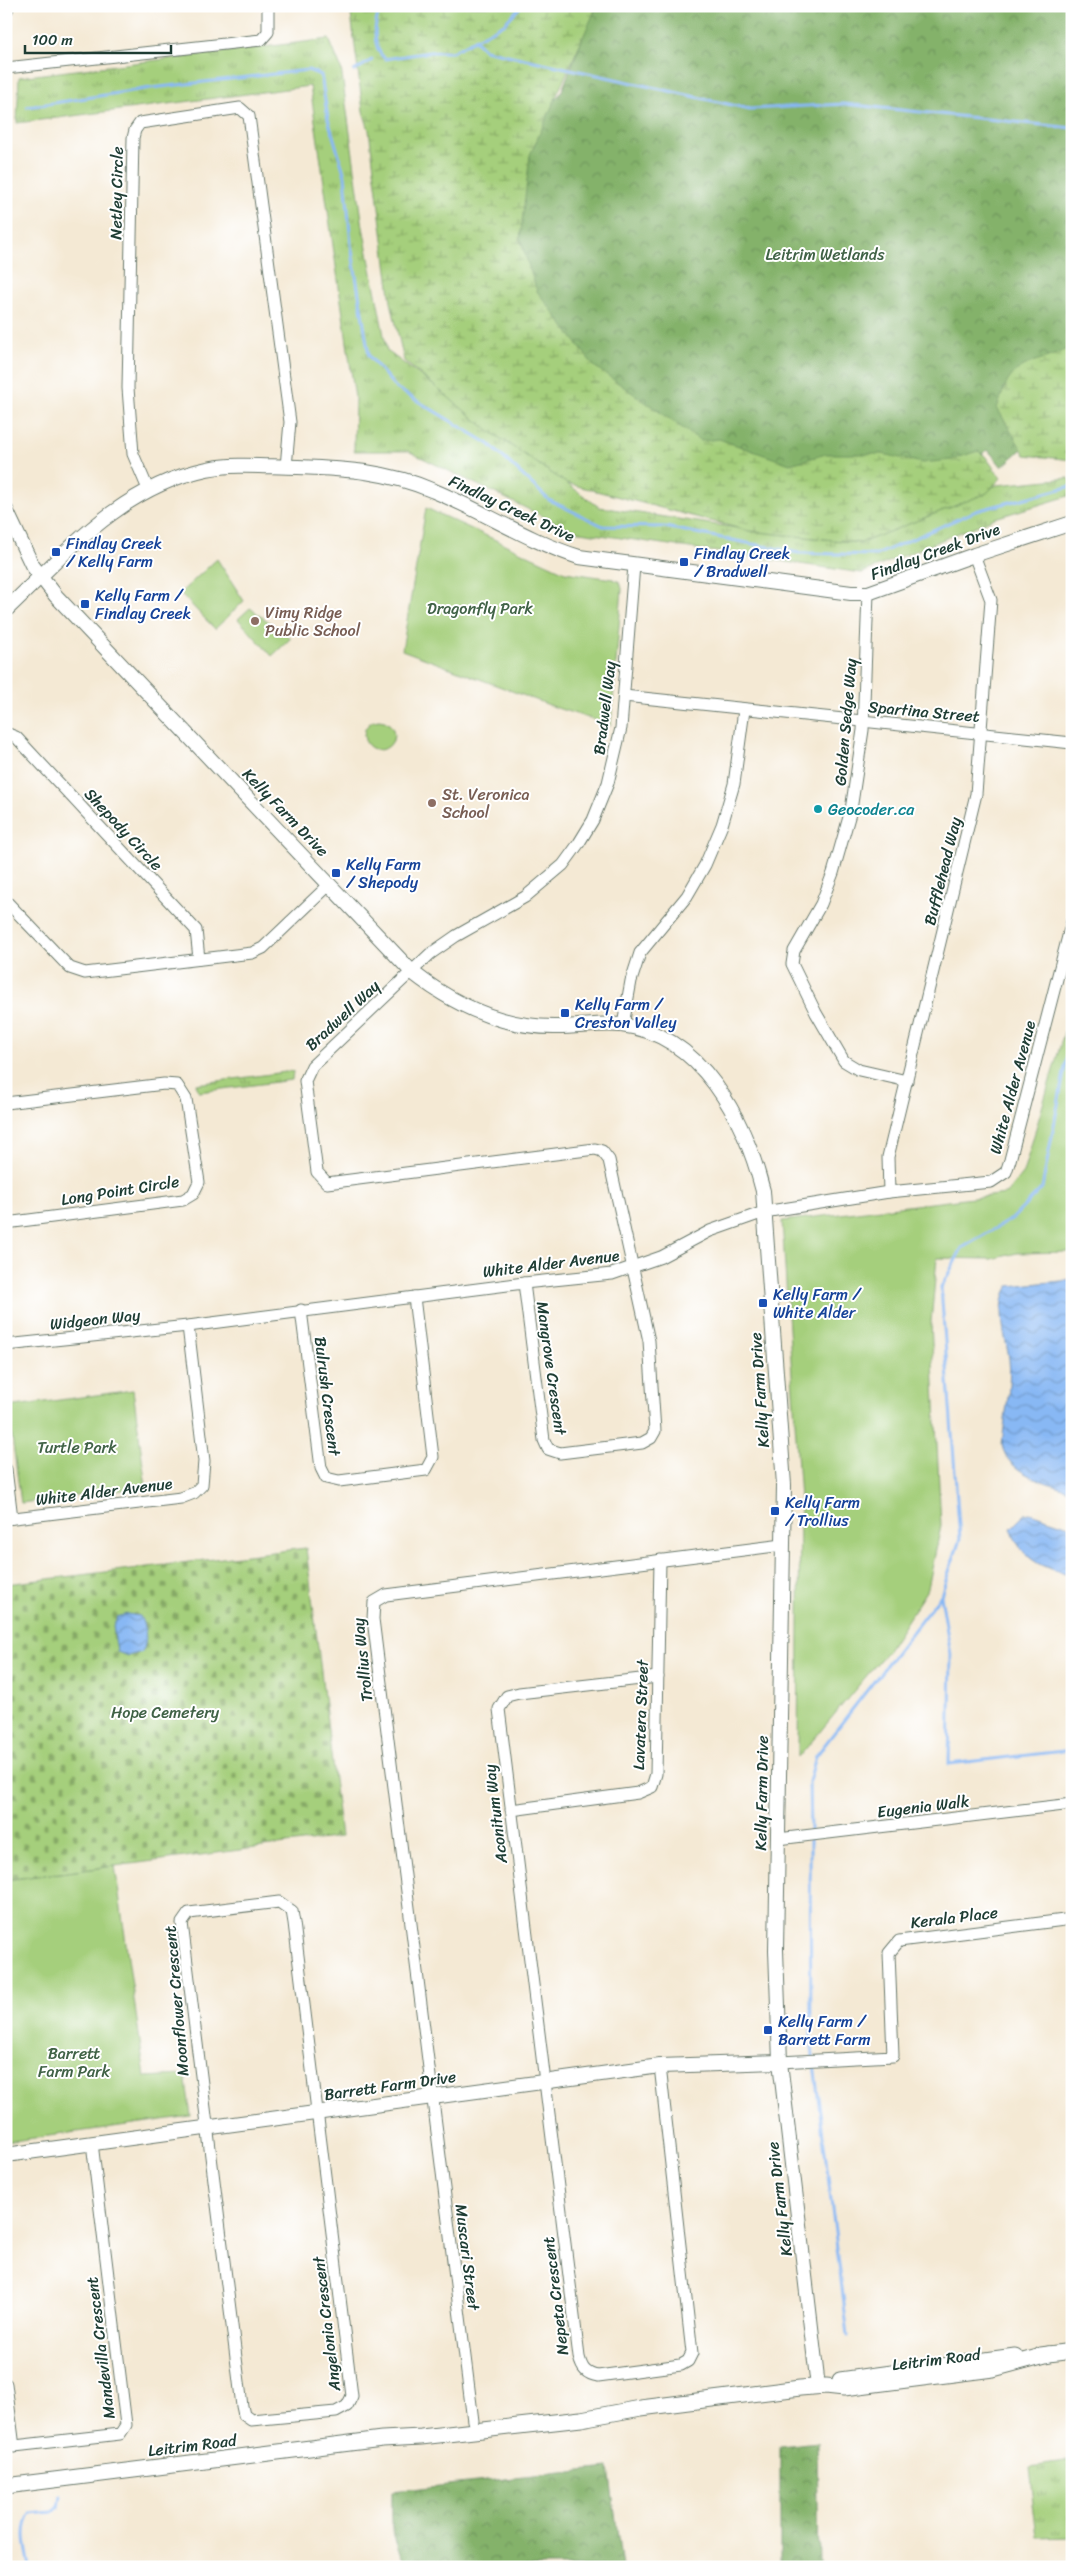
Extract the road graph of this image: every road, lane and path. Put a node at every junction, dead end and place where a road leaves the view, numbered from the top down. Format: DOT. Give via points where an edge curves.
graph roads {
  1 [pos="268,6"];
  2 [pos="6,68"];
  3 [pos="286,467"];
  4 [pos="148,489"];
  5 [pos="6,510"];
  6 [pos="1072,523"];
  7 [pos="974,555"];
  8 [pos="634,565"];
  9 [pos="40,578"];
  10 [pos="868,593"];
  11 [pos="6,610"];
  12 [pos="624,696"];
  13 [pos="744,710"];
  14 [pos="863,722"];
  15 [pos="982,732"];
  16 [pos="6,733"];
  17 [pos="1072,743"];
  18 [pos="330,884"];
  19 [pos="6,901"];
  20 [pos="1072,921"];
  21 [pos="200,959"];
  22 [pos="412,972"];
  23 [pos="623,1025"];
  24 [pos="907,1081"];
  25 [pos="6,1103"];
  26 [pos="888,1192"];
  27 [pos="764,1212"];
  28 [pos="6,1223"];
  29 [pos="633,1268"];
  30 [pos="524,1283"];
  31 [pos="414,1297"];
  32 [pos="301,1310"];
  33 [pos="188,1326"];
  34 [pos="6,1344"];
  35 [pos="6,1468"];
  36 [pos="9,1518"];
  37 [pos="783,1545"];
  38 [pos="660,1560"];
  39 [pos="658,1678"];
  40 [pos="1072,1804"];
  41 [pos="511,1810"];
  42 [pos="778,1839"];
  43 [pos="1072,1919"];
  44 [pos="780,2062"];
  45 [pos="660,2066"];
  46 [pos="545,2081"];
  47 [pos="431,2097"];
  48 [pos="317,2112"];
  49 [pos="206,2128"];
  50 [pos="92,2144"];
  51 [pos="6,2155"];
  52 [pos="1072,2351"];
  53 [pos="6,2384"];
  54 [pos="822,2386"];
  55 [pos="641,2408"];
  56 [pos="473,2420"];
  57 [pos="382,2439"];
  58 [pos="10,2447"];
  59 [pos="6,2486"];
  1 -- 2 [label="street" via="268,32 261,40"];
  3 -- 4 [label="street, Findlay Creek Drive" via="208,469"];
  3 -- 4 [label="street, Netley Circle" via="290,422 249,116 240,108 140,123 132,138 128,388 133,454"];
  3 -- 8 [label="street, Findlay Creek Drive" via="356,469 379,473 434,491 546,547 578,557"];
  4 -- 9 [label="street, Findlay Creek Drive" via="112,510"];
  5 -- 9 [label="street, Kelly Farm Drive"];
  6 -- 7 [label="street, Findlay Creek Drive"];
  7 -- 10 [label="street, Findlay Creek Drive"];
  7 -- 15 [label="street, Bufflehead Way" via="991,600"];
  8 -- 10 [label="street, Findlay Creek Drive" via="783,586"];
  8 -- 12 [label="street, Bradwell Way"];
  9 -- 11 [label="street, Findlay Creek Drive"];
  9 -- 18 [label="street, Kelly Farm Drive"];
  10 -- 14 [label="street, Golden Sedge Way"];
  12 -- 13 [label="street, Spartina Street"];
  12 -- 22 [label="street, Bradwell Way" via="621,728 608,783 593,820 563,865 525,897 430,954"];
  13 -- 14 [label="street, Spartina Street"];
  13 -- 23 [label="street" via="734,784 722,825 687,896 640,953"];
  14 -- 15 [label="street, Spartina Street"];
  14 -- 24 [label="street, Golden Sedge Way" via="858,776 844,841 821,904 794,951 792,964 844,1061 859,1070"];
  15 -- 17 [label="street, Spartina Street"];
  15 -- 24 [label="street, Bufflehead Way" via="973,814"];
  16 -- 21 [label="street, Shepody Circle" via="16,737 196,930"];
  18 -- 21 [label="street" via="263,948 252,953"];
  18 -- 22 [label="street, Kelly Farm Drive"];
  19 -- 21 [label="street" via="70,968 85,973"];
  20 -- 26 [label="street, White Alder Avenue" via="1006,1172 991,1182"];
  22 -- 23 [label="street, Kelly Farm Drive" via="461,1005 498,1019 540,1027"];
  22 -- 29 [label="street, Bradwell Way" via="306,1074 320,1178 332,1184 595,1149 602,1151 610,1160"];
  23 -- 27 [label="street, Kelly Farm Drive" via="674,1044 706,1072 740,1127 753,1156 763,1190"];
  24 -- 26 [label="street, Bufflehead Way" via="887,1164"];
  25 -- 28 [label="street, Long Point Circle" via="177,1085 186,1099 199,1182 192,1194 183,1200"];
  26 -- 27 [label="street, White Alder Avenue"];
  27 -- 29 [label="street, White Alder Avenue" via="710,1231"];
  27 -- 37 [label="street, Kelly Farm Drive" via="784,1485"];
  29 -- 30 [label="street, White Alder Avenue" via="612,1274"];
  29 -- 30 [label="street, Mangrove Crescent" via="649,1341 655,1431 642,1443 560,1453 548,1449 544,1440"];
  30 -- 31 [label="street, White Alder Avenue"];
  31 -- 32 [label="street, White Alder Avenue"];
  31 -- 32 [label="street, Bulrush Crescent" via="433,1457 430,1465 426,1470 338,1481 326,1478 321,1468"];
  32 -- 33 [label="street, White Alder Avenue"];
  33 -- 34 [label="street, Widgeon Way"];
  33 -- 36 [label="street, White Alder Avenue" via="204,1461 202,1485 194,1493 181,1498"];
  35 -- 36 [label="street"];
  37 -- 38 [label="street, Trollius Way"];
  37 -- 42 [label="street, Kelly Farm Drive"];
  38 -- 39 [label="street, Lavatera Street"];
  38 -- 47 [label="street, Trollius Way" via="386,1595 374,1602 373,1620"];
  39 -- 41 [label="street, Lavatera Street" via="656,1774 652,1787 638,1793"];
  39 -- 41 [label="street, Aconitum Way" via="507,1696 499,1709"];
  40 -- 42 [label="street, Eugenia Walk"];
  41 -- 46 [label="street, Aconitum Way"];
  42 -- 44 [label="street, Kelly Farm Drive" via="776,1950"];
  43 -- 44 [label="street, Kerala Place" via="899,1941 889,1953 893,2056"];
  44 -- 45 [label="street, Barrett Farm Drive"];
  44 -- 54 [label="street, Kelly Farm Drive"];
  45 -- 46 [label="street, Barrett Farm Drive"];
  45 -- 46 [label="street, Nepeta Crescent" via="693,2345 690,2358 681,2366 598,2376 586,2372 580,2364"];
  46 -- 47 [label="street, Barrett Farm Drive"];
  47 -- 48 [label="street, Barrett Farm Drive"];
  47 -- 56 [label="street, Muscari Street"];
  48 -- 49 [label="street, Barrett Farm Drive"];
  48 -- 49 [label="street, Moonflower Crescent" via="292,1911 280,1902 189,1913 182,1923"];
  48 -- 49 [label="street, Angelonia Crescent" via="352,2396 346,2407 336,2412 255,2420 244,2414"];
  49 -- 50 [label="street, Barrett Farm Drive"];
  50 -- 51 [label="street, Barrett Farm Drive"];
  50 -- 58 [label="street, Mandevilla Crescent" via="126,2425 120,2434"];
  52 -- 54 [label="main road, Leitrim Road" via="856,2376"];
  53 -- 58 [label="street"];
  54 -- 55 [label="main road, Leitrim Road"];
  55 -- 56 [label="main road, Leitrim Road"];
  55 -- 57 [label="main road, Leitrim Road" via="572,2420"];
  56 -- 57 [label="main road, Leitrim Road"];
  57 -- 59 [label="main road, Leitrim Road"];
}
